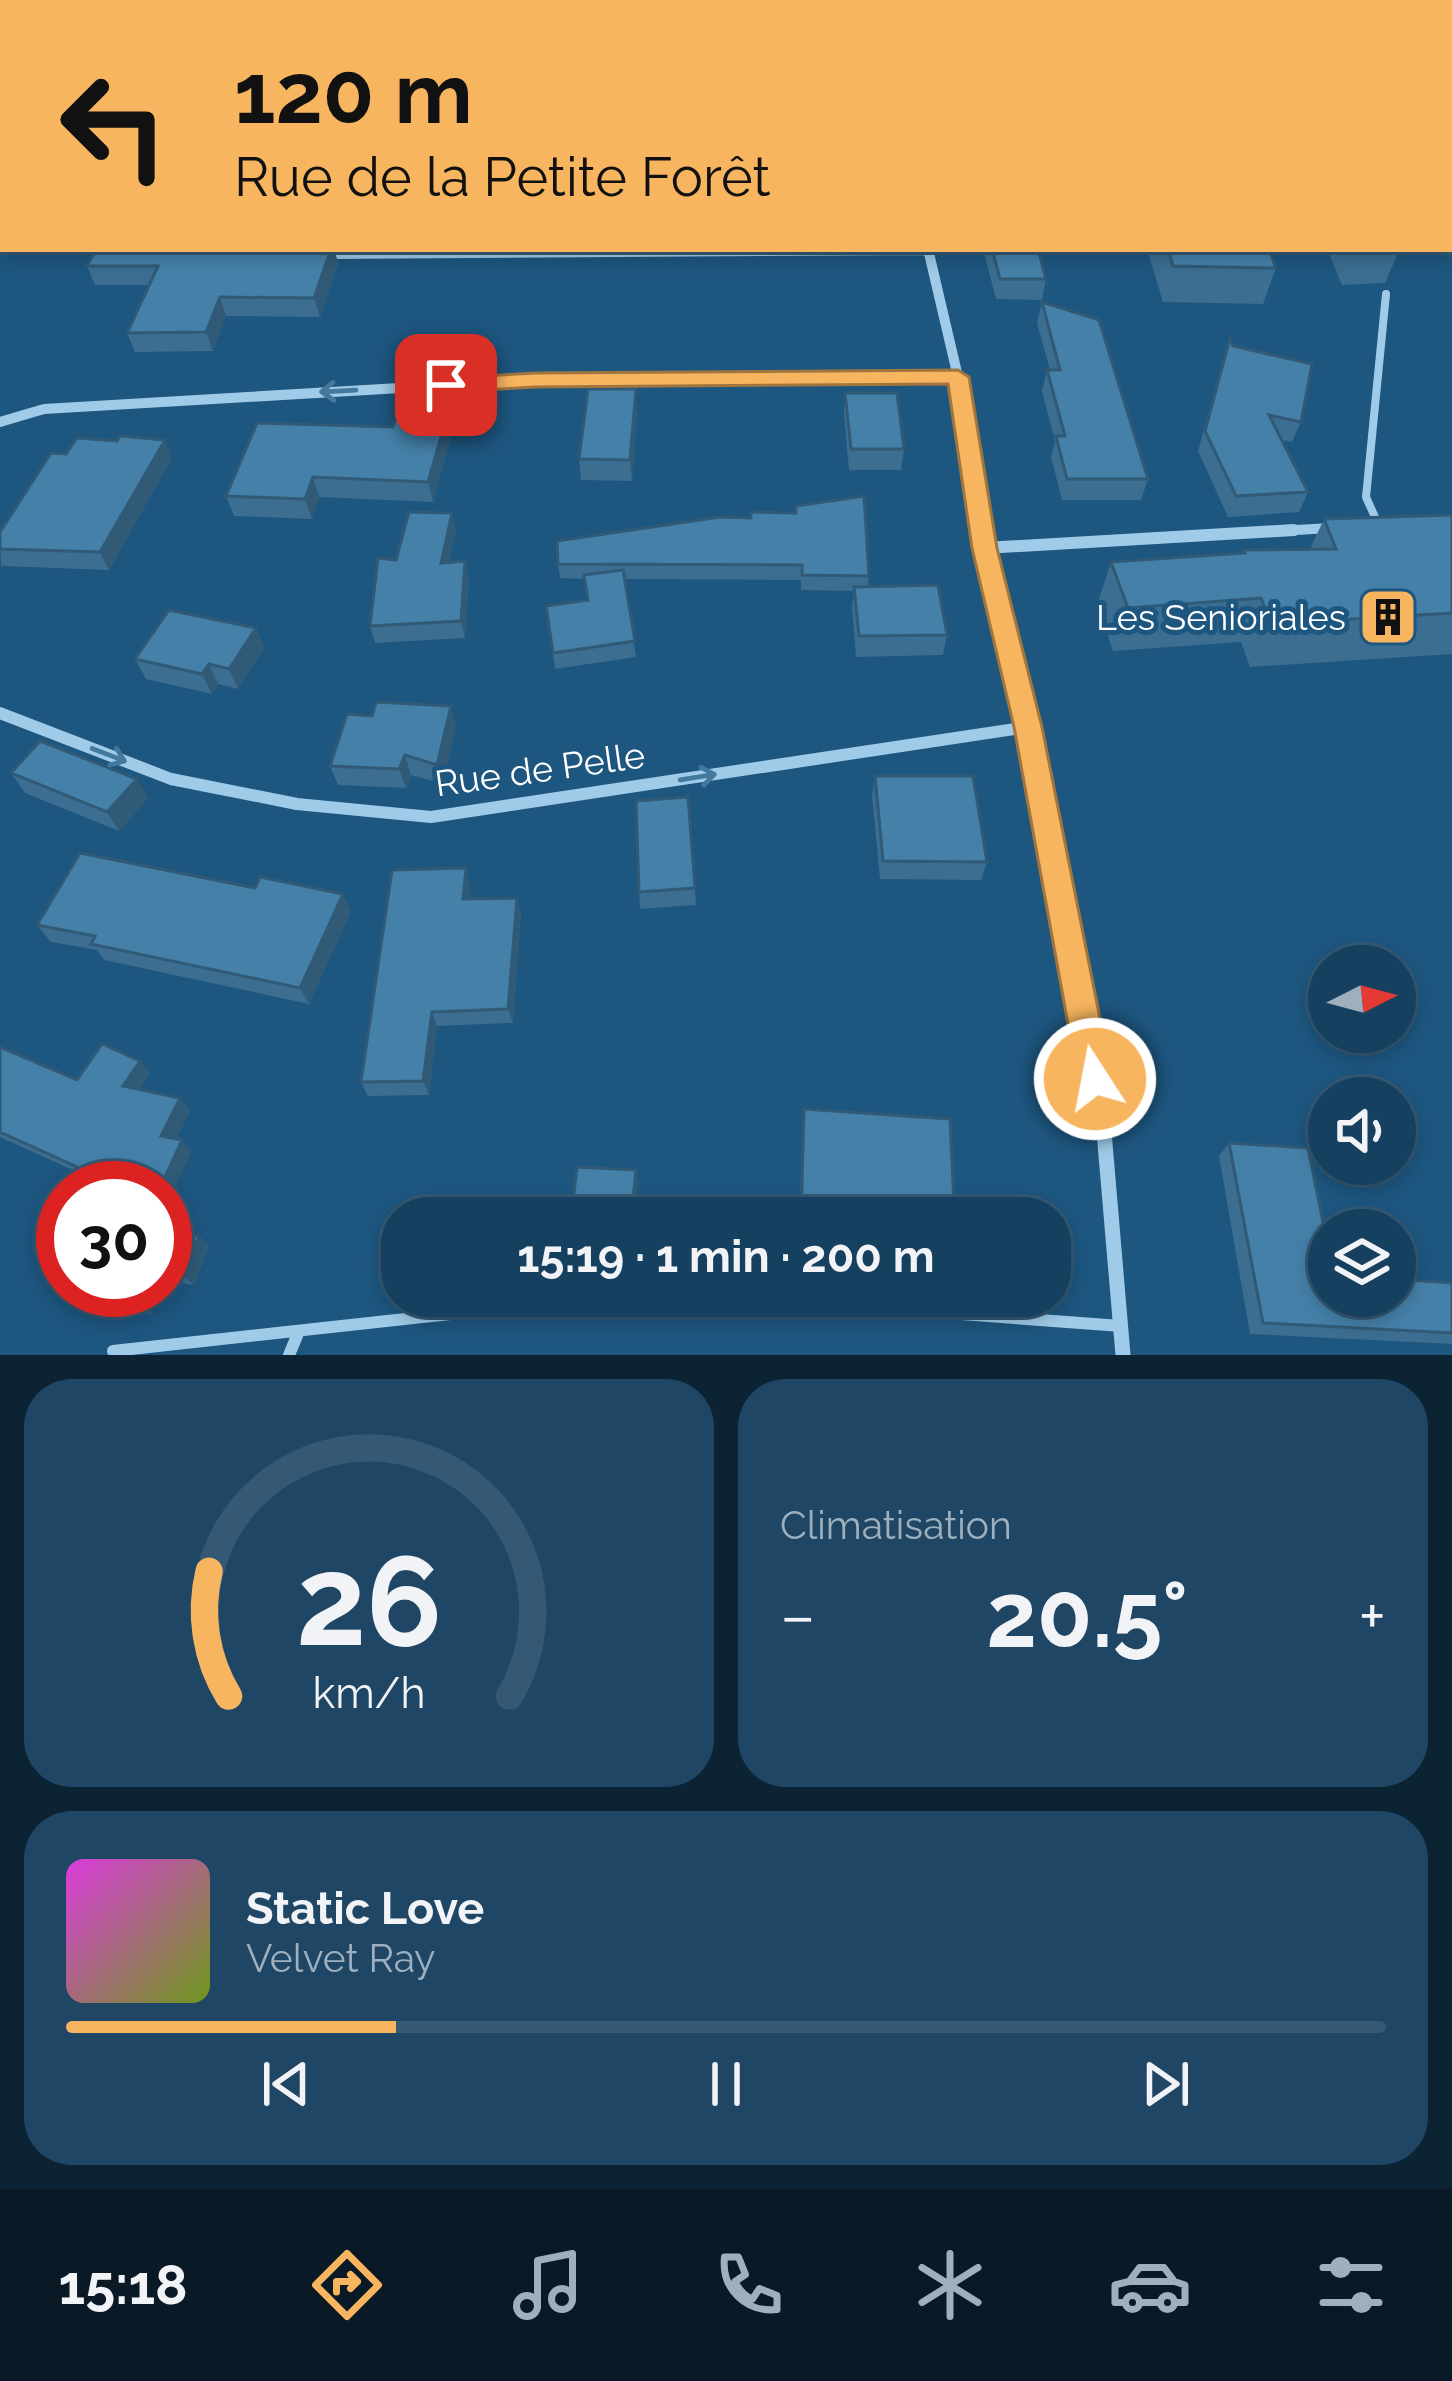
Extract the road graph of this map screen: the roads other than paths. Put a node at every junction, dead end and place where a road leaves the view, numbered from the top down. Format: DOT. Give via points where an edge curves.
graph roads {
  1 [pos="614,252"];
  2 [pos="928,252"];
  3 [pos="300,254"];
  4 [pos="1387,294"];
  5 [pos="958,377"];
  6 [pos="0,422"];
  7 [pos="1398,525"];
  8 [pos="1379,526"];
  9 [pos="985,548"];
  10 [pos="0,713"];
  11 [pos="1028,727"];
  12 [pos="425,1317"];
  13 [pos="1000,1317"];
  14 [pos="1121,1326"];
  15 [pos="299,1331"];
  16 [pos="113,1351"];
  17 [pos="289,1355"];
  18 [pos="1123,1355"];
  1 -- 3 [label="street"];
  2 -- 5 [label="street"];
  4 -- 8 [label="lane" via="1366,496"];
  5 -- 6 [label="street, one-way" via="536,380 44,409"];
  5 -- 9 [label="street"];
  7 -- 8 [label="street"];
  8 -- 9 [label="street"];
  9 -- 11 [label="street"];
  10 -- 11 [label="street, Rue de Pelle, one-way" via="171,779 297,804 431,817"];
  11 -- 14 [label="street" via="1103,1120"];
  12 -- 15 [label="lane"];
  13 -- 14 [label="lane"];
  14 -- 18 [label="street"];
  15 -- 16 [label="lane"];
  15 -- 17 [label="lane"];
}
